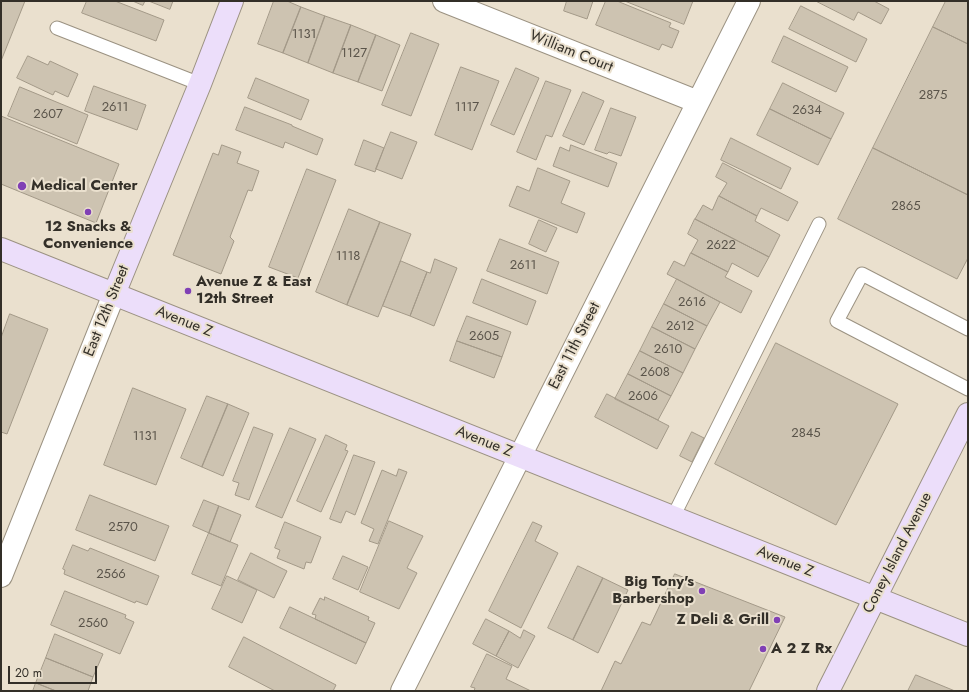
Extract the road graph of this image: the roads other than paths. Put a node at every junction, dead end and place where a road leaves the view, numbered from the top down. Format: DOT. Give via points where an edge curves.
graph roads {
  1 [pos="232,1"];
  2 [pos="444,1"];
  3 [pos="749,1"];
  4 [pos="57,28"];
  5 [pos="200,84"];
  6 [pos="698,102"];
  7 [pos="819,224"];
  8 [pos="1,249"];
  9 [pos="114,294"];
  10 [pos="968,329"];
  11 [pos="968,389"];
  12 [pos="968,414"];
  13 [pos="520,456"];
  14 [pos="673,517"];
  15 [pos="1,576"];
  16 [pos="875,598"];
  17 [pos="968,635"];
  18 [pos="402,691"];
  19 [pos="828,691"];
  1 -- 5 [label="street, East 12th Street"];
  2 -- 6 [label="street, William Court"];
  3 -- 6 [label="street, East 11th Street"];
  4 -- 5 [label="lane"];
  5 -- 9 [label="street, East 12th Street"];
  6 -- 13 [label="street, East 11th Street"];
  7 -- 14 [label="lane"];
  8 -- 9 [label="street, Avenue Z"];
  9 -- 13 [label="street, Avenue Z"];
  9 -- 15 [label="street, East 12th Street"];
  10 -- 11 [label="lane" via="862,274 837,321"];
  12 -- 16 [label="street, Coney Island Avenue"];
  13 -- 14 [label="street, Avenue Z"];
  13 -- 18 [label="street, East 11th Street"];
  14 -- 16 [label="street, Avenue Z"];
  16 -- 17 [label="street, Avenue Z"];
  16 -- 19 [label="street, Coney Island Avenue"];
}
